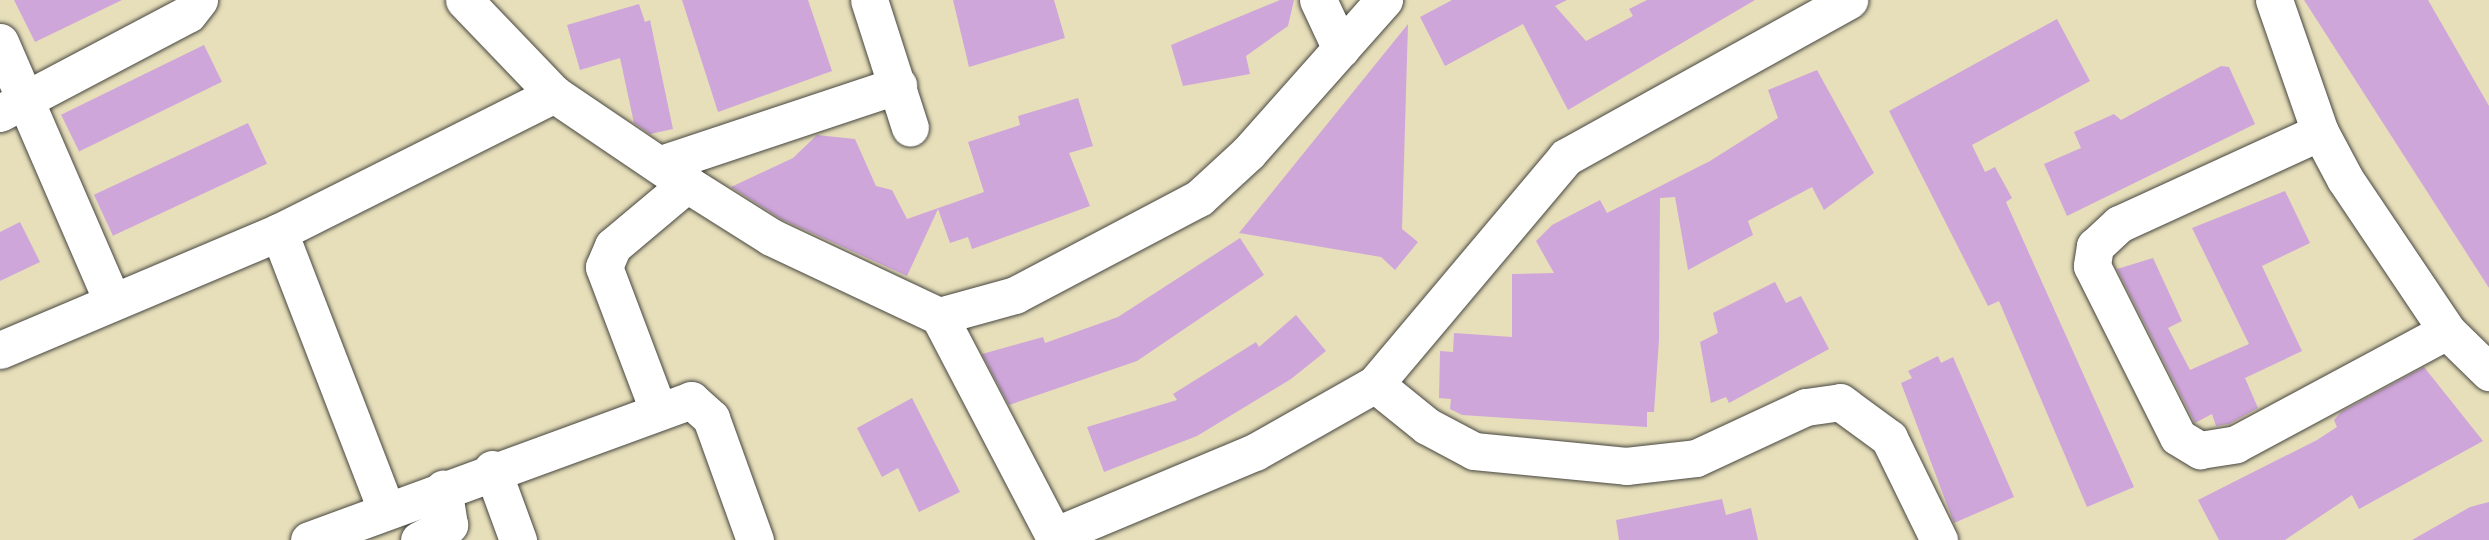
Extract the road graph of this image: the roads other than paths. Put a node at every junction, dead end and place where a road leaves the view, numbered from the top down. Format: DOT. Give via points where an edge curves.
graph roads {
  1 [pos="199,0"];
  2 [pos="1318,0"];
  3 [pos="1384,0"];
  4 [pos="1849,0"];
  5 [pos="2274,0"];
  6 [pos="873,1"];
  7 [pos="472,2"];
  8 [pos="0,42"];
  9 [pos="1341,49"];
  10 [pos="898,85"];
  11 [pos="554,94"];
  12 [pos="13,107"];
  13 [pos="910,128"];
  14 [pos="2320,132"];
  15 [pos="674,174"];
  16 [pos="279,232"];
  17 [pos="111,299"];
  18 [pos="939,316"];
  19 [pos="2447,331"];
  20 [pos="0,350"];
  21 [pos="2489,372"];
  22 [pos="1375,384"];
  23 [pos="658,410"];
  24 [pos="492,469"];
  25 [pos="443,488"];
  26 [pos="386,509"];
  27 [pos="1055,538"];
  28 [pos="309,540"];
  29 [pos="418,540"];
  30 [pos="518,540"];
  31 [pos="755,540"];
  32 [pos="1939,540"];
  1 -- 12 [label="street" via="188,14"];
  2 -- 9 [label="street"];
  3 -- 9 [label="street"];
  4 -- 22 [label="street" via="1566,157"];
  5 -- 14 [label="street"];
  6 -- 10 [label="street"];
  7 -- 11 [label="street"];
  8 -- 12 [label="street"];
  9 -- 18 [label="street" via="1199,198 1016,295"];
  10 -- 13 [label="street"];
  10 -- 15 [label="street"];
  11 -- 15 [label="street"];
  11 -- 16 [label="street"];
  12 -- 17 [label="street"];
  14 -- 19 [label="street" via="2376,233"];
  14 -- 19 [label="street" via="2119,224 2095,246 2092,265 2179,437 2200,450 2236,444"];
  15 -- 18 [label="street" via="771,237"];
  15 -- 23 [label="street" via="613,246 604,267"];
  16 -- 17 [label="street"];
  16 -- 26 [label="street"];
  17 -- 20 [label="street"];
  18 -- 27 [label="street"];
  19 -- 21 [label="street"];
  22 -- 27 [label="street" via="1243,458"];
  22 -- 32 [label="street" via="1427,426 1474,451 1626,466 1696,458 1806,407 1840,402 1889,438"];
  23 -- 24 [label="street"];
  23 -- 31 [label="street" via="682,401 702,405"];
  24 -- 25 [label="street"];
  24 -- 30 [label="street"];
  25 -- 26 [label="street"];
  25 -- 29 [label="street" via="449,525"];
  26 -- 28 [label="street"];
}
